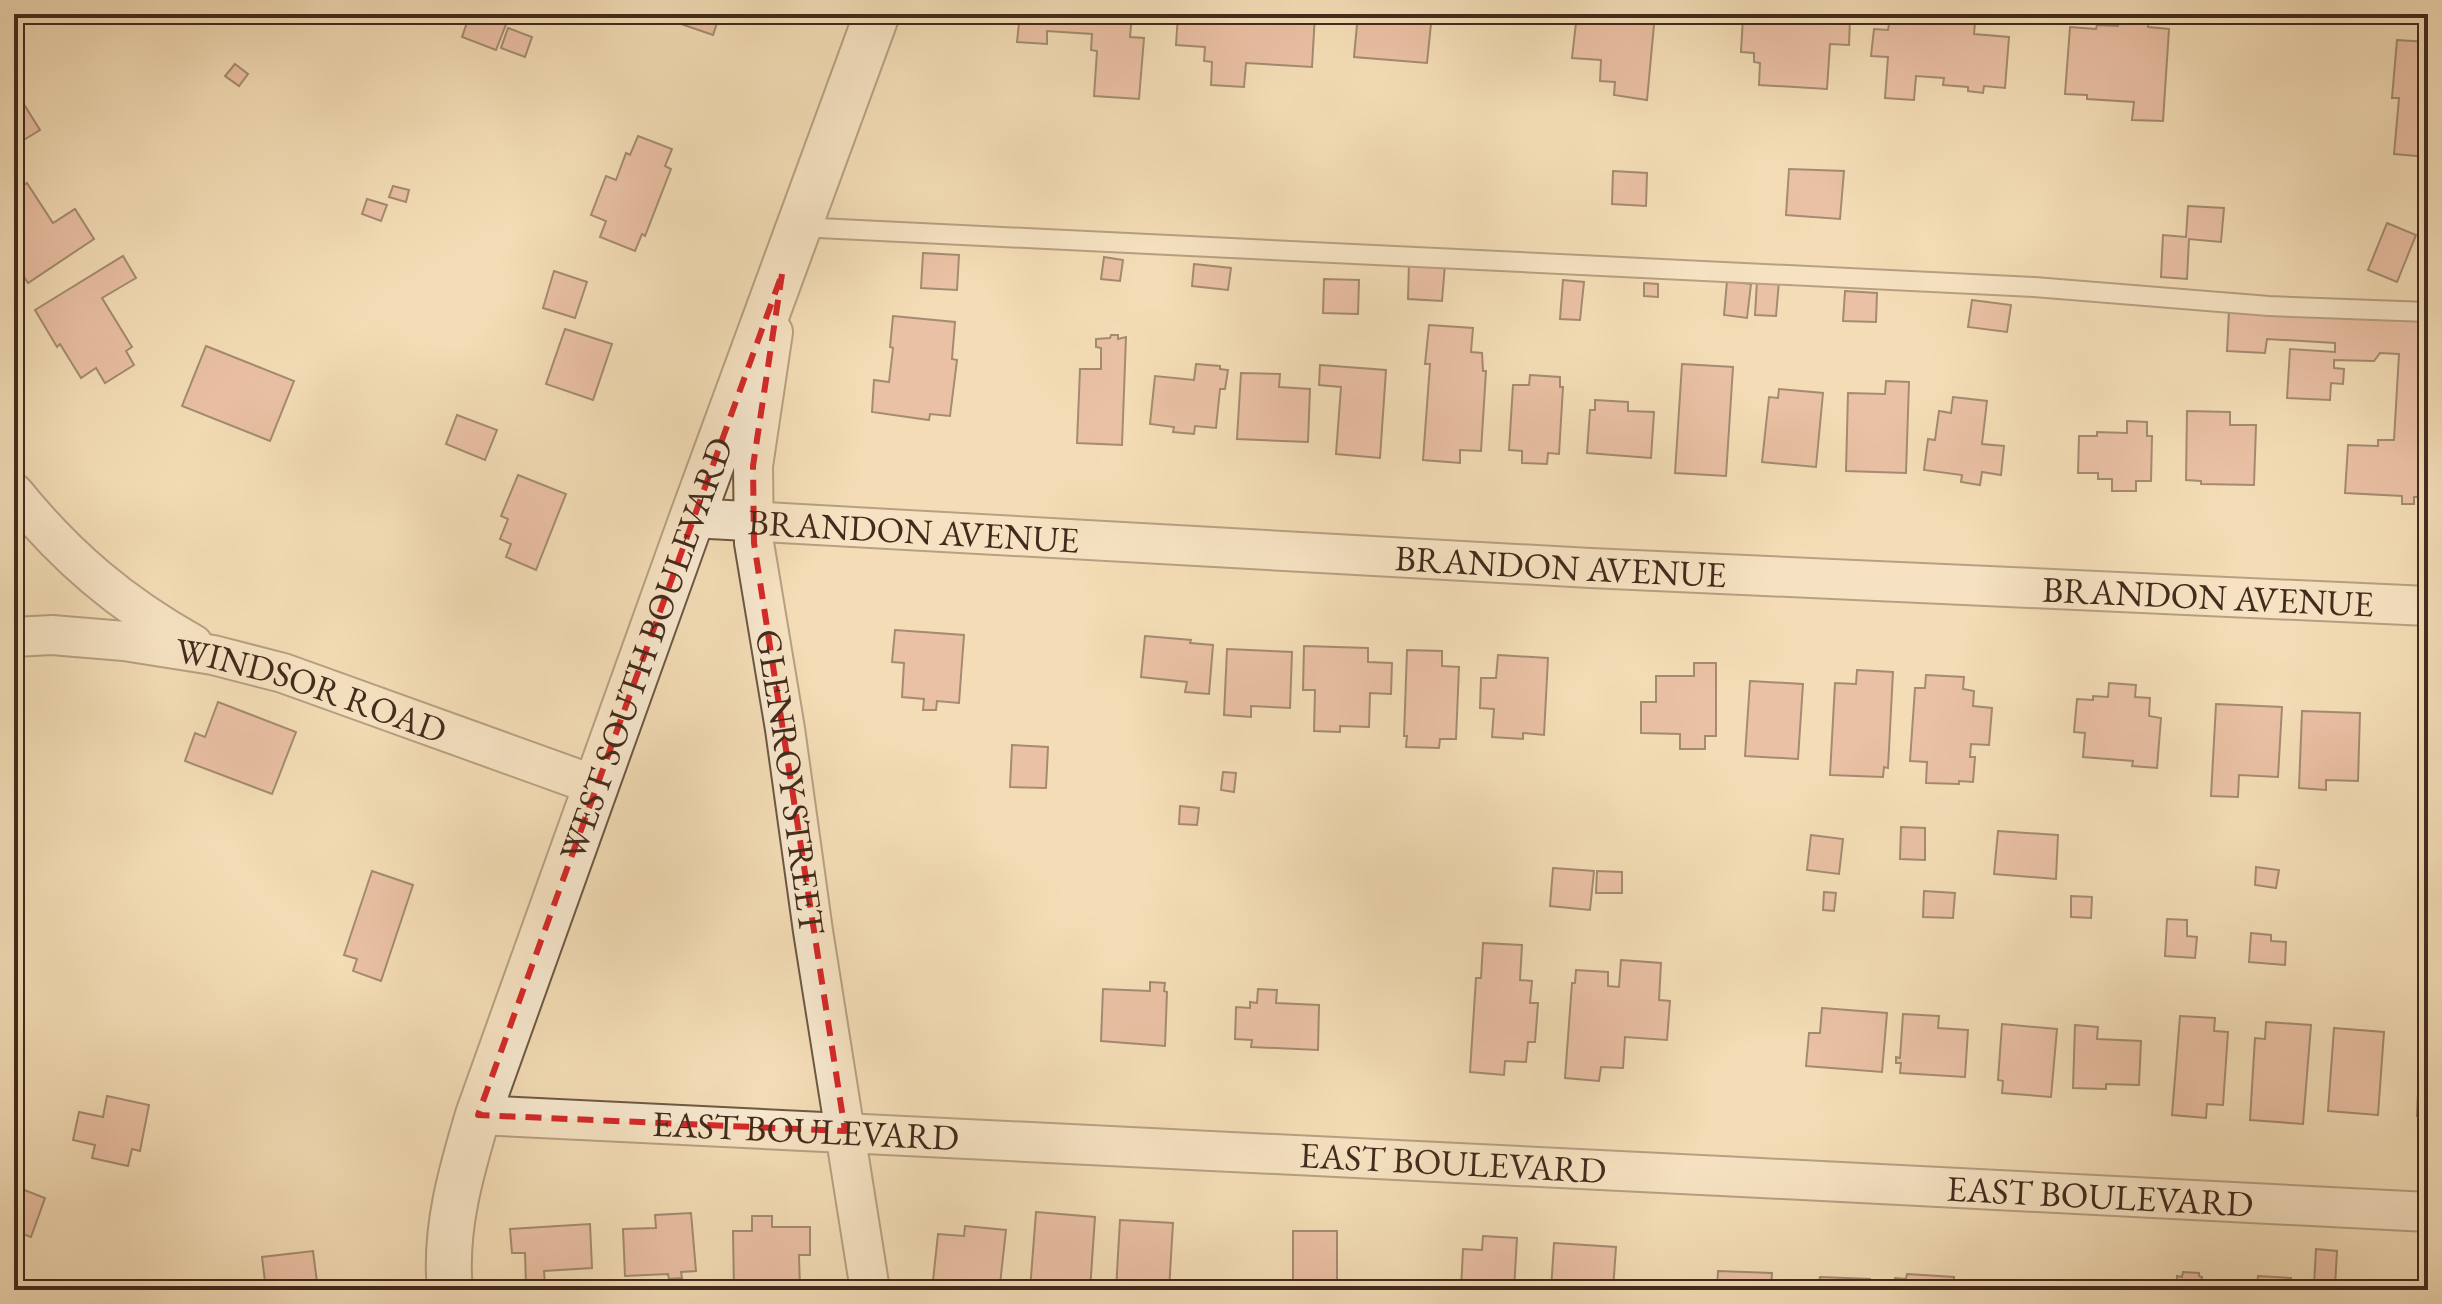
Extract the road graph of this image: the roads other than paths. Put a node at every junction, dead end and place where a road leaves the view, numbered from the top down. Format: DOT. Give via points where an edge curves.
graph roads {
  1 [pos="877,14"];
  2 [pos="798,227"];
  3 [pos="782,274"];
  4 [pos="2428,312"];
  5 [pos="14,493"];
  6 [pos="692,518"];
  7 [pos="752,523"];
  8 [pos="2428,606"];
  9 [pos="14,637"];
  10 [pos="213,655"];
  11 [pos="597,786"];
  12 [pos="478,1115"];
  13 [pos="845,1131"];
  14 [pos="2428,1212"];
  15 [pos="450,1290"];
  16 [pos="870,1290"];
  1 -- 2 [label="street, WEST SOUTH BOULEVARD"];
  2 -- 3 [label="street, WEST SOUTH BOULEVARD"];
  2 -- 4 [label="lane" via="2034,287 2283,307"];
  3 -- 6 [label="street, WEST SOUTH BOULEVARD"];
  3 -- 7 [label="street, GLENROY STREET" via="753,466"];
  5 -- 10 [label="street" via="45,532 96,580 152,621"];
  6 -- 7 [label="street, BRANDON AVENUE"];
  6 -- 11 [label="street, WEST SOUTH BOULEVARD"];
  7 -- 8 [label="street, BRANDON AVENUE"];
  7 -- 13 [label="street, GLENROY STREET"];
  9 -- 10 [label="street, WINDSOR ROAD" via="124,641"];
  10 -- 11 [label="street, WINDSOR ROAD" via="283,673"];
  11 -- 12 [label="street, WEST SOUTH BOULEVARD"];
  12 -- 13 [label="street, EAST BOULEVARD"];
  12 -- 15 [label="street, WEST SOUTH BOULEVARD" via="458,1185"];
  13 -- 14 [label="street, EAST BOULEVARD"];
  13 -- 16 [label="street, GLENROY STREET"];
}
